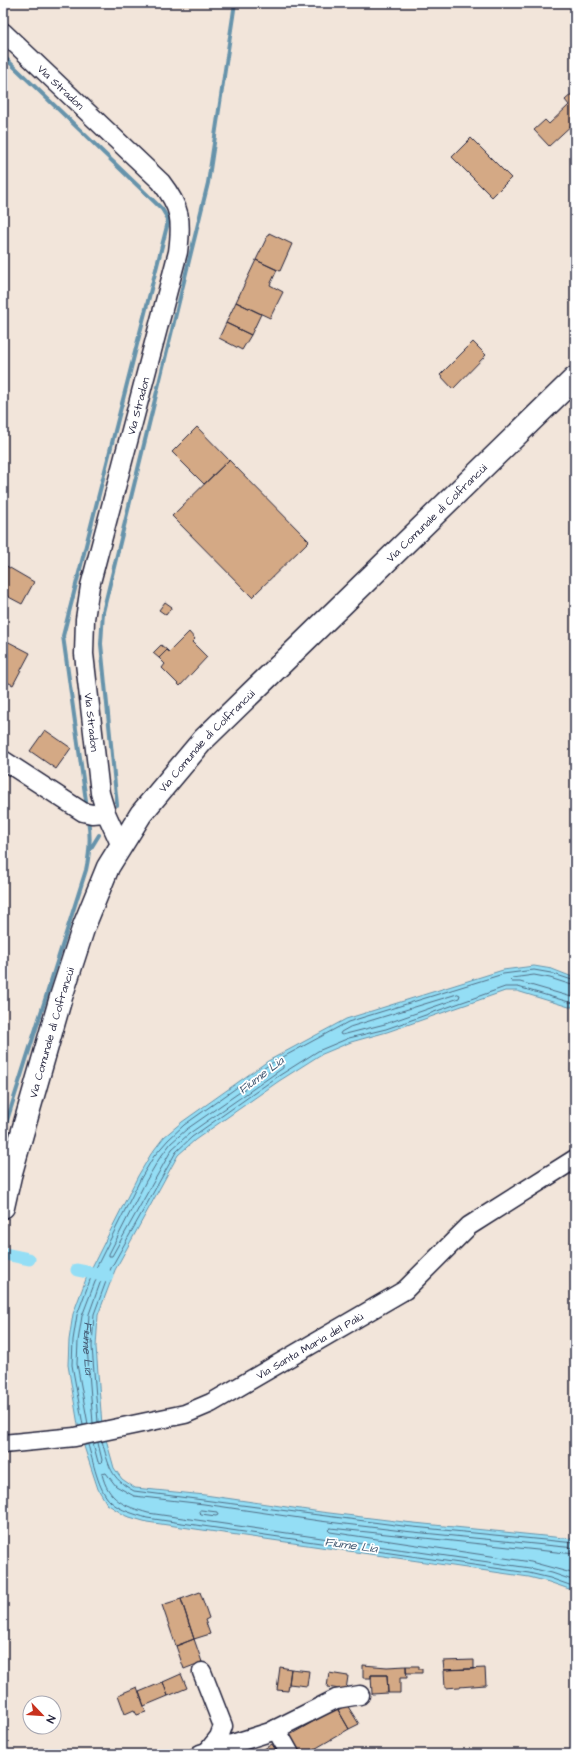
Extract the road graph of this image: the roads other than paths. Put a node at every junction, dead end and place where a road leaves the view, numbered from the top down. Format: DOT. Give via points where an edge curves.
graph roads {
  1 [pos="3,32"];
  2 [pos="575,378"];
  3 [pos="3,760"];
  4 [pos="94,813"];
  5 [pos="121,846"];
  6 [pos="575,1158"];
  7 [pos="3,1207"];
  8 [pos="3,1444"];
  9 [pos="202,1672"];
  10 [pos="360,1695"];
  11 [pos="276,1729"];
  12 [pos="203,1753"];
  13 [pos="290,1754"];
  1 -- 4 [label="street, Via Stradon" via="156,177 173,198 181,232 178,252 90,586 85,619 84,662 100,793"];
  2 -- 5 [label="main road, Via Comunale di Colfrancùi" via="203,740 141,814"];
  3 -- 4 [label="street"];
  4 -- 5 [label="street, Via Stradon"];
  5 -- 7 [label="main road, Via Comunale di Colfrancùi" via="108,867 93,904 61,997"];
  6 -- 8 [label="street, Via Santa Maria del Palù" via="469,1226 405,1290 210,1403 185,1414 75,1437"];
  9 -- 12 [label="street" via="223,1726 219,1737"];
  10 -- 11 [label="street" via="336,1699"];
  11 -- 12 [label="street"];
  11 -- 13 [label="street"];
}
